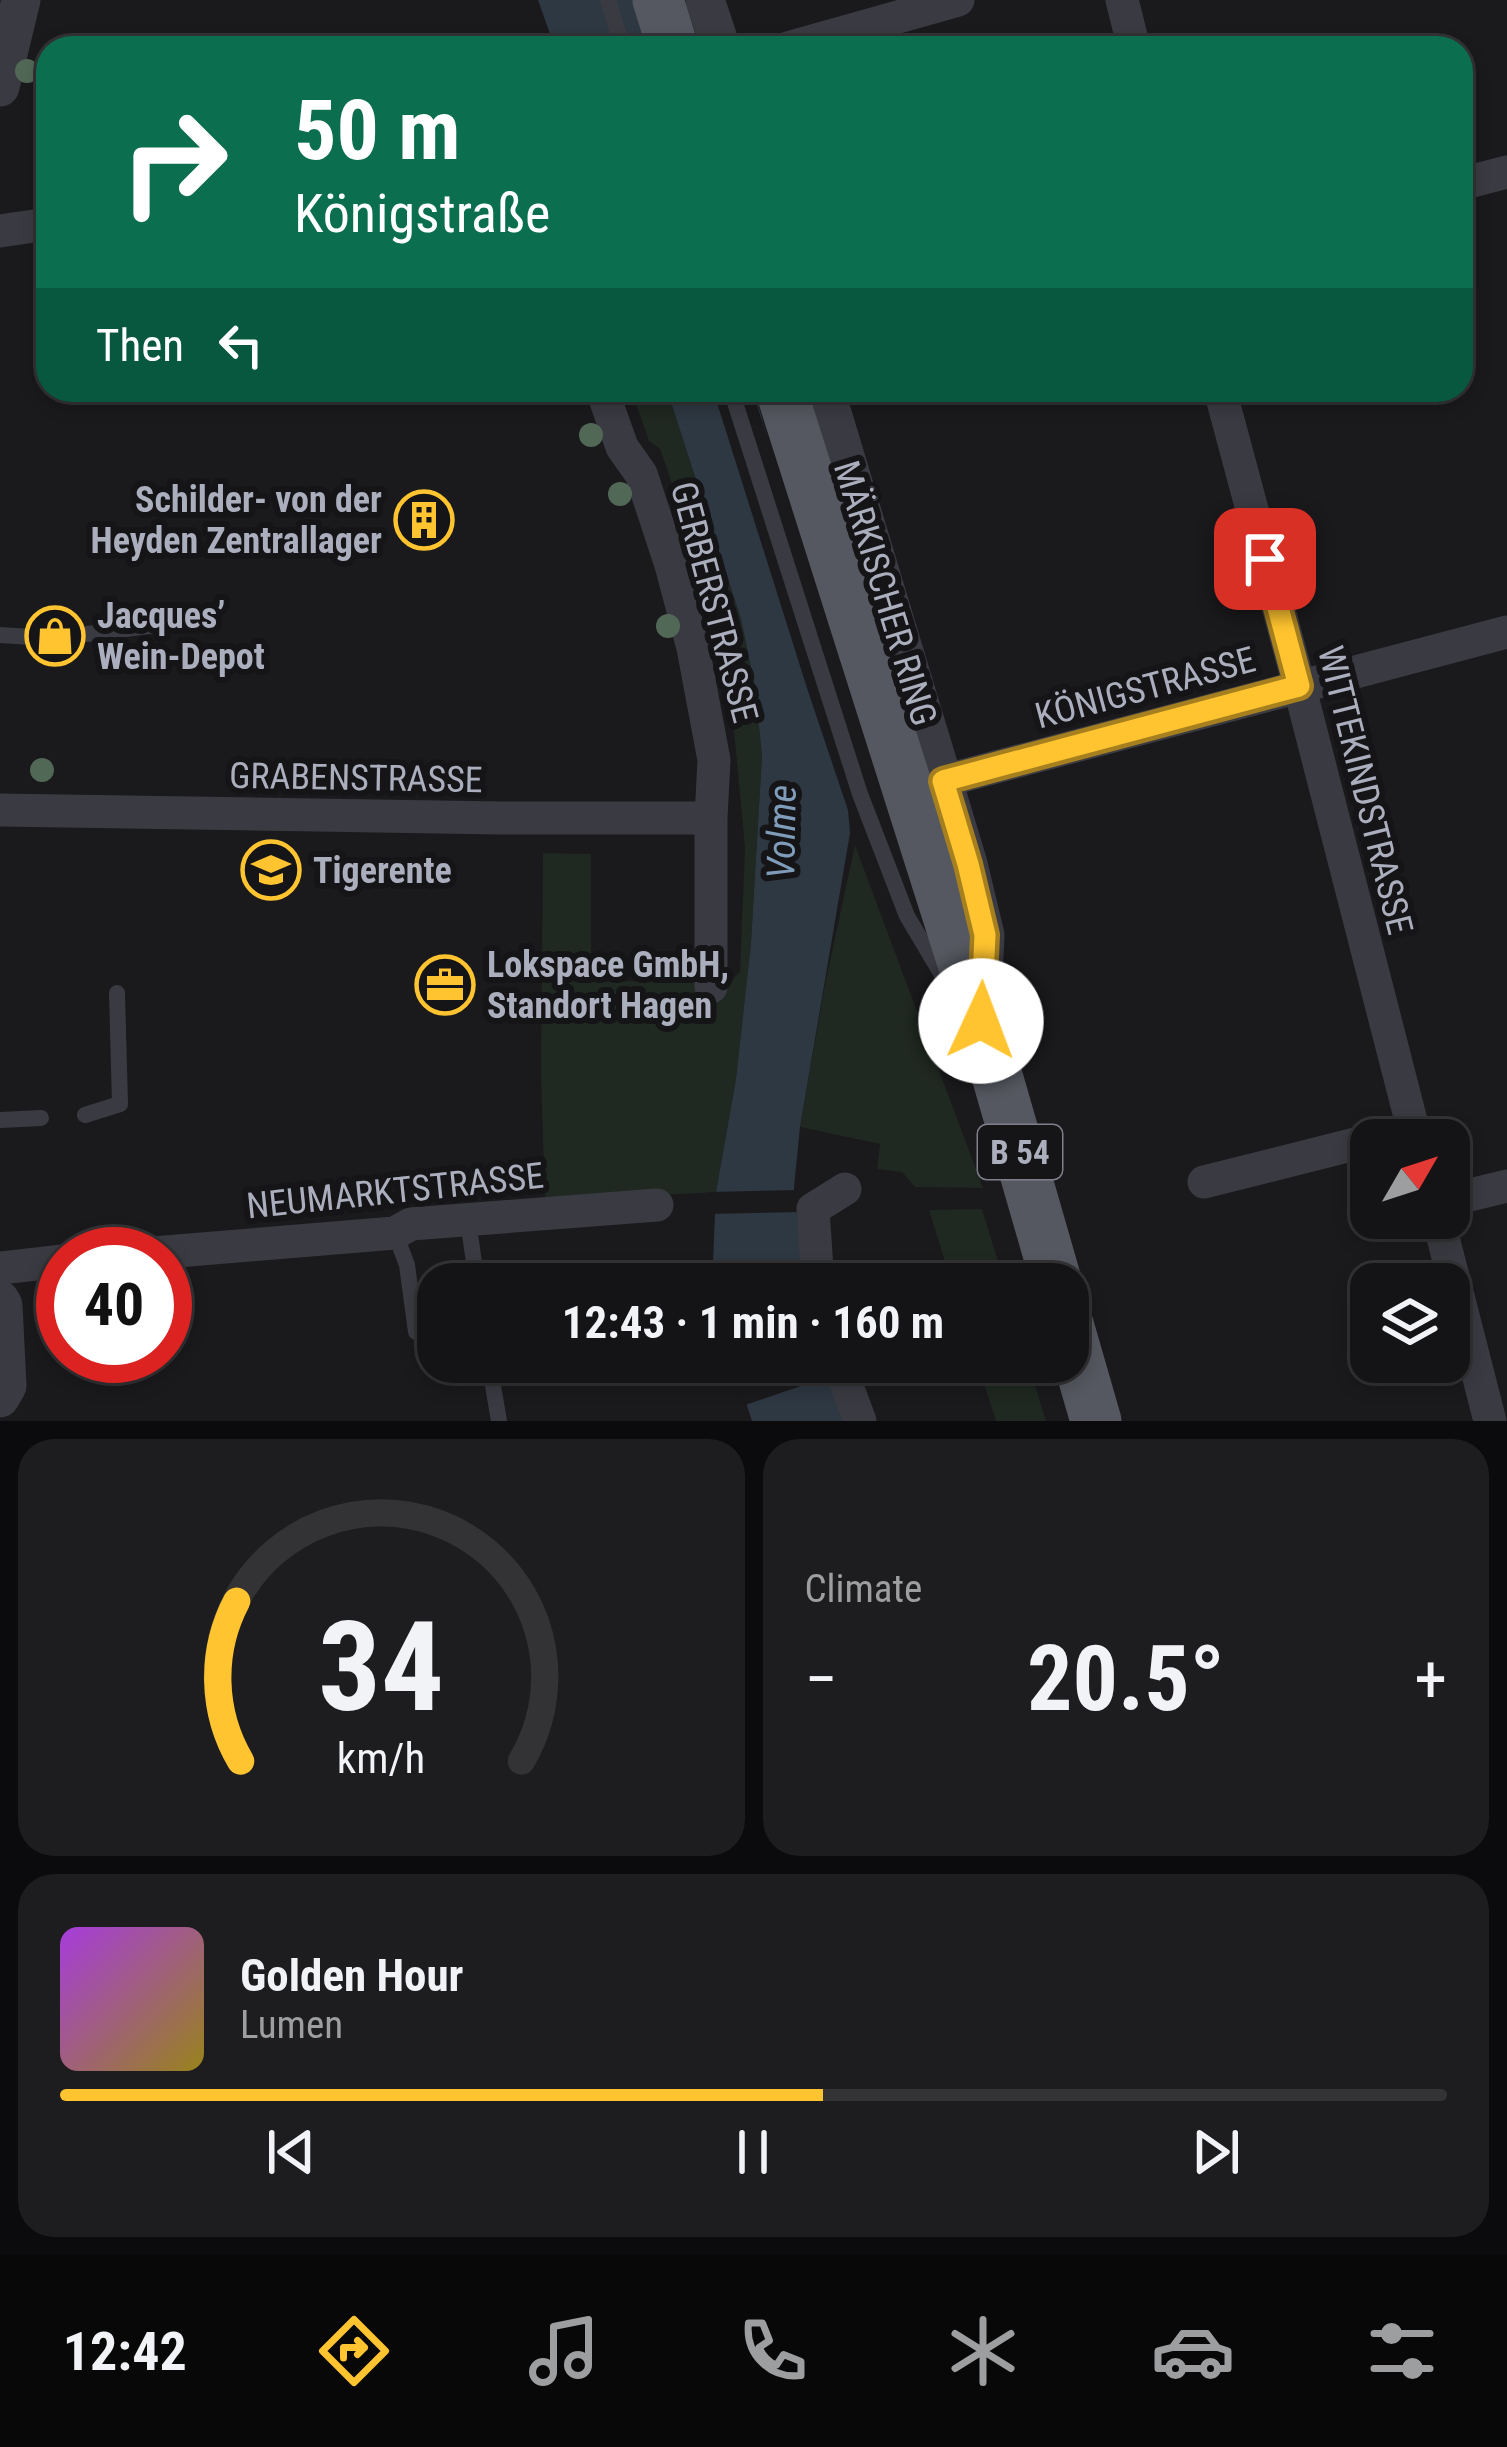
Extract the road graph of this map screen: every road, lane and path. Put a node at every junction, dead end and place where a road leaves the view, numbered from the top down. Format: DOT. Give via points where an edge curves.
graph roads {
  1 [pos="21,0"];
  2 [pos="608,0"];
  3 [pos="658,0"];
  4 [pos="705,0"];
  5 [pos="958,0"];
  6 [pos="1122,0"];
  7 [pos="619,36"];
  8 [pos="669,36"];
  9 [pos="717,36"];
  10 [pos="830,36"];
  11 [pos="1131,36"];
  12 [pos="0,87"];
  13 [pos="1507,172"];
  14 [pos="1473,181"];
  15 [pos="36,226"];
  16 [pos="0,231"];
  17 [pos="606,402"];
  18 [pos="735,402"];
  19 [pos="786,402"];
  20 [pos="828,402"];
  21 [pos="1223,402"];
  22 [pos="188,621"];
  23 [pos="1507,632"];
  24 [pos="87,634"];
  25 [pos="0,635"];
  26 [pos="31,637"];
  27 [pos="1299,686"];
  28 [pos="924,780"];
  29 [pos="0,809"];
  30 [pos="711,818"];
  31 [pos="711,987"];
  32 [pos="117,993"];
  33 [pos="981,1021"];
  34 [pos="85,1115"];
  35 [pos="41,1118"];
  36 [pos="1410,1119"];
  37 [pos="0,1120"];
  38 [pos="1350,1146"];
  39 [pos="1204,1182"];
  40 [pos="1507,1186"];
  41 [pos="845,1189"];
  42 [pos="1470,1195"];
  43 [pos="657,1204"];
  44 [pos="468,1220"];
  45 [pos="394,1233"];
  46 [pos="1443,1239"];
  47 [pos="192,1250"];
  48 [pos="474,1263"];
  49 [pos="817,1263"];
  50 [pos="1051,1263"];
  51 [pos="36,1264"];
  52 [pos="0,1268"];
  53 [pos="0,1300"];
  54 [pos="416,1332"];
  55 [pos="493,1383"];
  56 [pos="846,1383"];
  57 [pos="1085,1383"];
  58 [pos="0,1398"];
  59 [pos="499,1421"];
  60 [pos="860,1421"];
  61 [pos="1096,1421"];
  62 [pos="1490,1421"];
  1 -- 12 [label="street"];
  2 -- 7 [label="lane"];
  3 -- 8 [label="main road"];
  4 -- 9 [label="street"];
  5 -- 10 [label="street"];
  6 -- 11 [label="street"];
  13 -- 14 [label="street"];
  15 -- 16 [label="street"];
  17 -- 30 [label="street, GERBERSTRASSE" via="641,474 694,648 714,760"];
  18 -- 33 [label="lane" via="907,916"];
  19 -- 28 [label="main road, B 54"];
  20 -- 28 [label="street, MÄRKISCHER RING"];
  21 -- 27 [label="street, WITTEKINDSTRASSE"];
  22 -- 24 [label="lane"];
  23 -- 27 [label="street, KÖNIGSTRASSE"];
  25 -- 26 [label="lane"];
  27 -- 28 [label="street, KÖNIGSTRASSE"];
  27 -- 36 [label="street, WITTEKINDSTRASSE"];
  28 -- 33 [label="main road, B 54"];
  29 -- 30 [label="street, GRABENSTRASSE"];
  30 -- 31 [label="street, GERBERSTRASSE"];
  32 -- 34 [label="lane" via="120,1104"];
  33 -- 50 [label="main road, B 54"];
  35 -- 37 [label="lane"];
  38 -- 39 [label="street"];
  40 -- 42 [label="street"];
  41 -- 49 [label="street" via="813,1209"];
  43 -- 44 [label="street, NEUMARKTSTRASSE"];
  44 -- 45 [label="street, NEUMARKTSTRASSE"];
  44 -- 48 [label="lane"];
  45 -- 47 [label="street, NEUMARKTSTRASSE"];
  45 -- 54 [label="lane"];
  46 -- 62 [label="street"];
  51 -- 52 [label="street"];
  53 -- 58 [label="street" via="7,1385"];
  55 -- 59 [label="lane"];
  56 -- 60 [label="street"];
  57 -- 61 [label="main road"];
}
